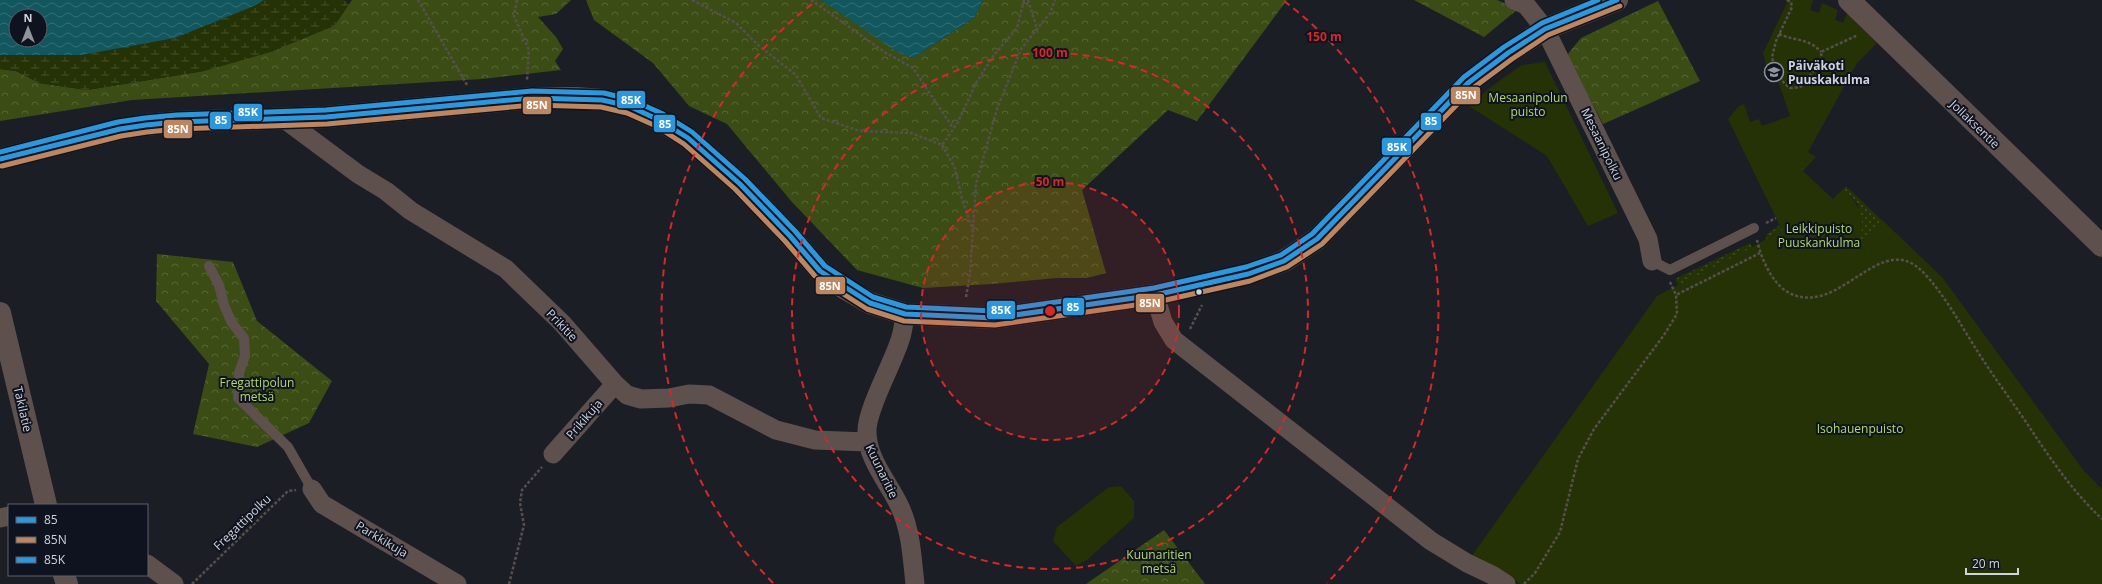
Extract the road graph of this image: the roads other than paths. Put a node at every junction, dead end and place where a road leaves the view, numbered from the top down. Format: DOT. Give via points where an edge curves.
graph roads {
  1 [pos="1514,0"];
  2 [pos="1617,0"];
  3 [pos="1849,0"];
  4 [pos="1537,14"];
  5 [pos="284,119"];
  6 [pos="0,159"];
  7 [pos="1754,228"];
  8 [pos="2102,246"];
  9 [pos="1652,261"];
  10 [pos="209,266"];
  11 [pos="1155,295"];
  12 [pos="0,313"];
  13 [pos="905,314"];
  14 [pos="615,384"];
  15 [pos="867,442"];
  16 [pos="553,454"];
  17 [pos="312,489"];
  18 [pos="46,504"];
  19 [pos="148,565"];
  20 [pos="174,584"];
  21 [pos="457,584"];
  22 [pos="915,584"];
  23 [pos="1506,584"];
  1 -- 4 [label="street"];
  2 -- 4 [label="main road"];
  3 -- 8 [label="street, Jollaksentie"];
  4 -- 9 [label="street, Mesaanipolku" via="1648,239"];
  4 -- 11 [label="main road" via="1508,53 1468,84 1317,239 1284,260 1248,274"];
  5 -- 6 [label="main road" via="146,125 120,129"];
  5 -- 13 [label="main road" via="533,98 576,98 629,106 688,138 740,184 790,236 820,272 870,303"];
  5 -- 14 [label="street, Prikitie" via="411,211 506,270 562,323"];
  7 -- 9 [label="lane" via="1670,270"];
  10 -- 17 [label="lane" via="219,285 224,305 244,338 238,398 288,446"];
  11 -- 13 [label="main road" via="994,318"];
  11 -- 23 [label="street" via="1163,322 1174,340 1431,541"];
  12 -- 18 [label="street, Takilatie"];
  13 -- 15 [label="street, Kuunaritie" via="900,340 866,430"];
  14 -- 15 [label="street, Prikitie" via="627,395 641,399 689,394 709,395 776,430 815,440"];
  14 -- 16 [label="street, Prikikuja"];
  15 -- 22 [label="street, Kuunaritie" via="900,506 907,526"];
  17 -- 21 [label="street, Parkkikuja" via="322,504"];
  19 -- 20 [label="street"];
}
